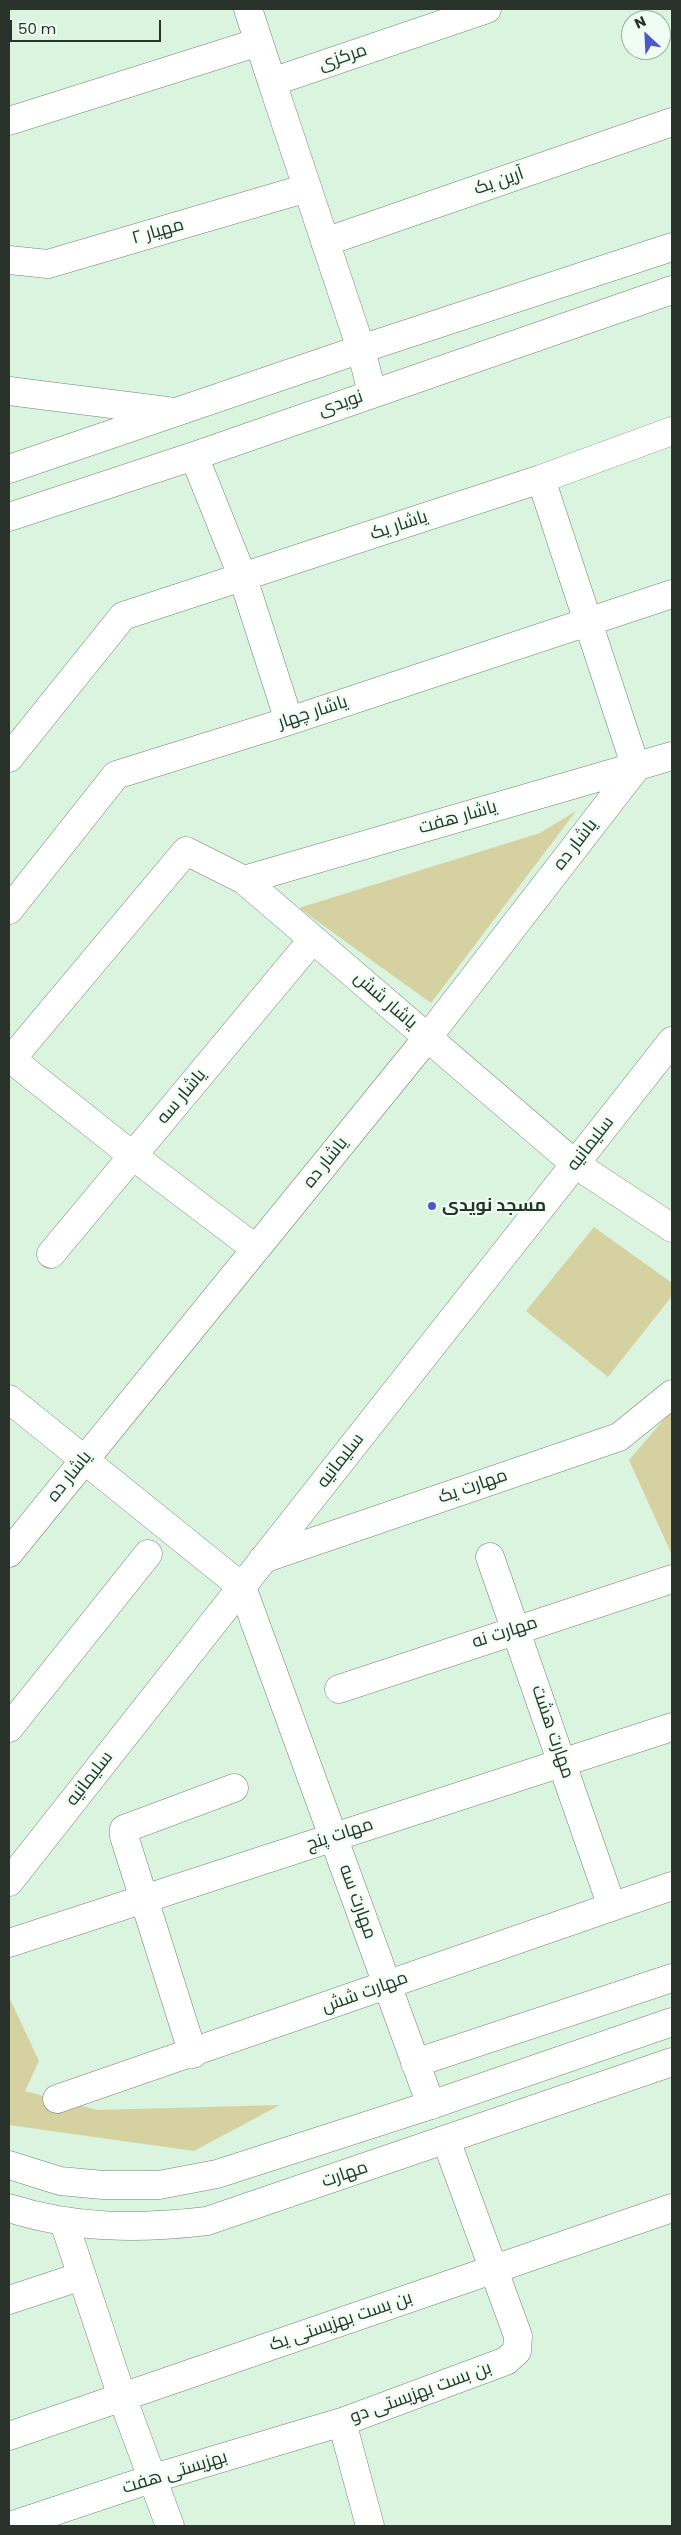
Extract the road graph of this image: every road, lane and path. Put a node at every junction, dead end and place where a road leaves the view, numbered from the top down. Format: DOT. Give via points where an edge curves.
graph roads {
  1 [pos="248,9"];
  2 [pos="487,9"];
  3 [pos="259,42"];
  4 [pos="272,82"];
  5 [pos="9,121"];
  6 [pos="672,122"];
  7 [pos="307,188"];
  8 [pos="325,242"];
  9 [pos="672,247"];
  10 [pos="9,260"];
  11 [pos="672,290"];
  12 [pos="360,348"];
  13 [pos="9,391"];
  14 [pos="372,393"];
  15 [pos="174,412"];
  16 [pos="672,431"];
  17 [pos="194,456"];
  18 [pos="9,469"];
  19 [pos="542,479"];
  20 [pos="9,517"];
  21 [pos="243,578"];
  22 [pos="672,594"];
  23 [pos="588,621"];
  24 [pos="289,721"];
  25 [pos="672,756"];
  26 [pos="9,758"];
  27 [pos="636,768"];
  28 [pos="244,880"];
  29 [pos="9,910"];
  30 [pos="313,939"];
  31 [pos="428,1037"];
  32 [pos="672,1041"];
  33 [pos="10,1060"];
  34 [pos="132,1156"];
  35 [pos="575,1164"];
  36 [pos="672,1228"];
  37 [pos="256,1249"];
  38 [pos="51,1254"];
  39 [pos="672,1394"];
  40 [pos="9,1399"];
  41 [pos="84,1460"];
  42 [pos="9,1553"];
  43 [pos="148,1554"];
  44 [pos="490,1557"];
  45 [pos="263,1560"];
  46 [pos="672,1579"];
  47 [pos="242,1587"];
  48 [pos="516,1629"];
  49 [pos="339,1689"];
  50 [pos="672,1727"];
  51 [pos="9,1728"];
  52 [pos="563,1762"];
  53 [pos="234,1788"];
  54 [pos="333,1837"];
  55 [pos="9,1882"];
  56 [pos="672,1886"];
  57 [pos="144,1899"];
  58 [pos="612,1907"];
  59 [pos="9,1943"];
  60 [pos="672,1978"];
  61 [pos="387,1984"];
  62 [pos="672,2022"];
  63 [pos="194,2054"];
  64 [pos="672,2062"];
  65 [pos="415,2063"];
  66 [pos="58,2099"];
  67 [pos="431,2104"];
  68 [pos="446,2140"];
  69 [pos="9,2166"];
  70 [pos="9,2208"];
  71 [pos="672,2208"];
  72 [pos="64,2222"];
  73 [pos="494,2269"];
  74 [pos="82,2276"];
  75 [pos="9,2300"];
  76 [pos="122,2397"];
  77 [pos="342,2422"];
  78 [pos="9,2436"];
  79 [pos="151,2479"];
  80 [pos="10,2526"];
  81 [pos="170,2526"];
  82 [pos="370,2526"];
  1 -- 3 [label="street"];
  2 -- 4 [label="street, مرکزی"];
  3 -- 4 [label="street"];
  3 -- 5 [label="street"];
  4 -- 7 [label="street"];
  6 -- 8 [label="street, آرین یک"];
  7 -- 8 [label="street"];
  7 -- 10 [label="street, مهیار ۲" via="48,264"];
  8 -- 12 [label="street"];
  9 -- 12 [label="street"];
  11 -- 14 [label="street, نویدی"];
  12 -- 14 [label="street"];
  12 -- 15 [label="street"];
  13 -- 15 [label="street"];
  14 -- 17 [label="street, نویدی"];
  15 -- 18 [label="street"];
  16 -- 19 [label="street, یاشار یک"];
  17 -- 20 [label="street, نویدی"];
  17 -- 21 [label="street"];
  19 -- 21 [label="street, یاشار یک"];
  19 -- 23 [label="street"];
  21 -- 24 [label="street"];
  21 -- 26 [label="street, یاشار یک" via="123,616"];
  22 -- 23 [label="street, یاشار چهار"];
  23 -- 24 [label="street, یاشار چهار"];
  23 -- 27 [label="street"];
  24 -- 29 [label="street, یاشار چهار" via="116,775"];
  25 -- 27 [label="street, یاشار هفت"];
  27 -- 28 [label="street, یاشار هفت"];
  27 -- 31 [label="street, یاشار ده"];
  28 -- 30 [label="street, یاشار شش"];
  28 -- 33 [label="street, یاشار شش" via="186,850"];
  30 -- 31 [label="street, یاشار شش"];
  30 -- 34 [label="street, یاشار سه"];
  31 -- 35 [label="street, یاشار شش"];
  31 -- 37 [label="street, یاشار ده"];
  32 -- 35 [label="street, سلیمانیه"];
  33 -- 34 [label="street"];
  34 -- 37 [label="street"];
  34 -- 38 [label="street, یاشار سه"];
  35 -- 36 [label="street, یاشار شش"];
  35 -- 45 [label="street, سلیمانیه"];
  37 -- 41 [label="street, یاشار ده"];
  39 -- 45 [label="street, مهارت یک" via="619,1437"];
  40 -- 41 [label="street"];
  41 -- 42 [label="street, یاشار ده"];
  41 -- 47 [label="street"];
  43 -- 51 [label="street"];
  44 -- 48 [label="street, مهارت هشت"];
  45 -- 47 [label="street, سلیمانیه"];
  46 -- 48 [label="street, مهارت نه"];
  47 -- 54 [label="street, مهارت سه"];
  47 -- 55 [label="street, سلیمانیه"];
  48 -- 49 [label="street, مهارت نه"];
  48 -- 52 [label="street, مهارت هشت"];
  50 -- 52 [label="street, مهات پنج"];
  52 -- 54 [label="street, مهات پنج"];
  52 -- 58 [label="street, مهارت هشت"];
  53 -- 57 [label="street" via="124,1829"];
  54 -- 57 [label="street, مهات پنج"];
  54 -- 61 [label="street, مهارت سه"];
  56 -- 58 [label="street, مهارت شش"];
  57 -- 59 [label="street, مهات پنج"];
  57 -- 63 [label="street"];
  58 -- 61 [label="street, مهارت شش"];
  60 -- 65 [label="street"];
  61 -- 63 [label="street, مهارت شش"];
  61 -- 65 [label="street, مهارت سه"];
  62 -- 67 [label="street"];
  63 -- 66 [label="street, مهارت شش"];
  64 -- 68 [label="street, مهارت"];
  65 -- 67 [label="street, مهارت سه"];
  67 -- 68 [label="street, مهارت سه"];
  67 -- 69 [label="street" via="217,2174 159,2185 60,2181"];
  68 -- 72 [label="street, مهارت" via="207,2222 159,2227 104,2227"];
  68 -- 73 [label="street, مهارت سه"];
  70 -- 72 [label="street, مهارت"];
  71 -- 73 [label="street, بن بست بهزیستی یک"];
  72 -- 74 [label="street"];
  73 -- 76 [label="street, بن بست بهزیستی یک"];
  73 -- 77 [label="street, بن بست بهزیستی دو" via="518,2336 518,2351 506,2361"];
  74 -- 75 [label="street"];
  74 -- 76 [label="street"];
  76 -- 78 [label="street, بن بست بهزیستی یک"];
  76 -- 79 [label="street"];
  77 -- 79 [label="street, بهزیستی هفت"];
  77 -- 82 [label="street, بن بست بهزیستی دو"];
  79 -- 80 [label="street, بهزیستی هفت"];
  79 -- 81 [label="street"];
}
